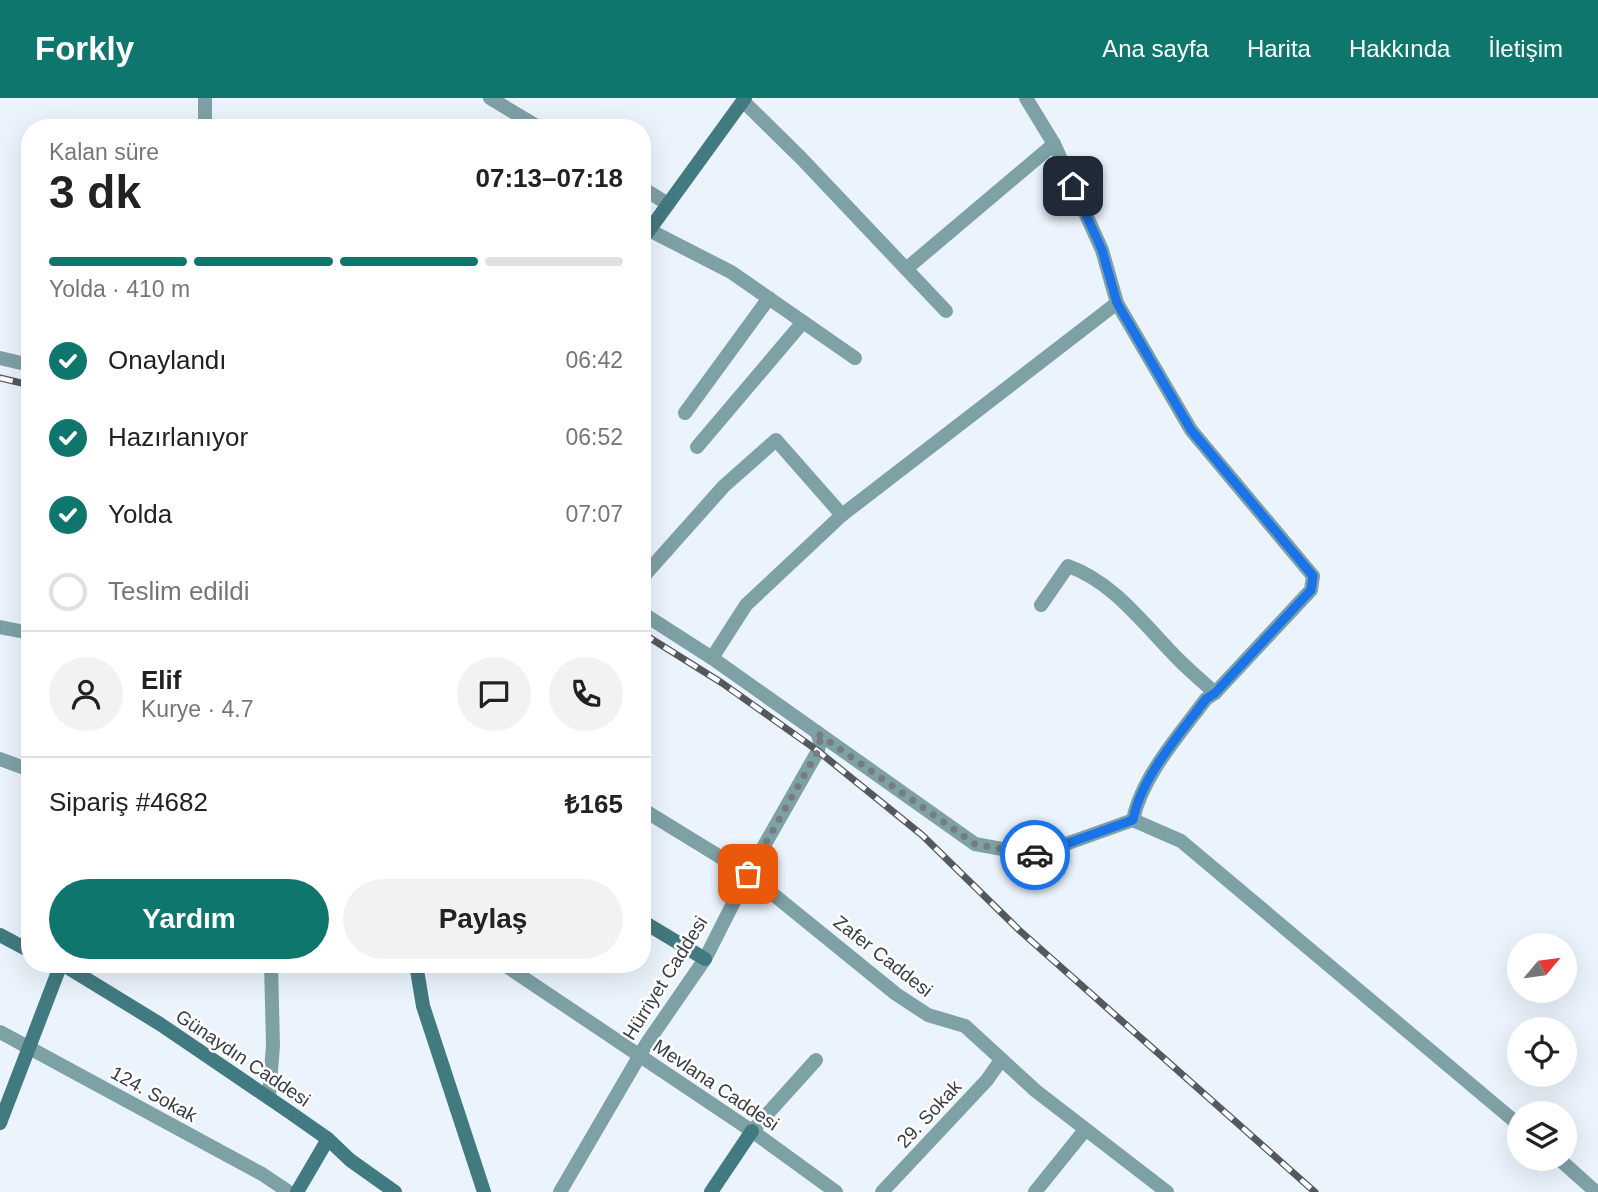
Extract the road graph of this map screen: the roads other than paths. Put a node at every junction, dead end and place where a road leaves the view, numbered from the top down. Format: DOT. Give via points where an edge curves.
graph roads {
  1 [pos="205,98"];
  2 [pos="490,98"];
  3 [pos="1026,98"];
  4 [pos="744,100"];
  5 [pos="205,119"];
  6 [pos="525,119"];
  7 [pos="1054,144"];
  8 [pos="651,194"];
  9 [pos="668,204"];
  10 [pos="651,228"];
  11 [pos="651,237"];
  12 [pos="906,269"];
  13 [pos="769,298"];
  14 [pos="1117,303"];
  15 [pos="946,312"];
  16 [pos="803,322"];
  17 [pos="0,358"];
  18 [pos="855,358"];
  19 [pos="21,363"];
  20 [pos="685,413"];
  21 [pos="696,447"];
  22 [pos="842,515"];
  23 [pos="651,568"];
  24 [pos="1041,606"];
  25 [pos="651,619"];
  26 [pos="0,626"];
  27 [pos="21,631"];
  28 [pos="712,658"];
  29 [pos="1215,693"];
  30 [pos="817,733"];
  31 [pos="0,760"];
  32 [pos="21,767"];
  33 [pos="651,814"];
  34 [pos="1133,820"];
  35 [pos="748,874"];
  36 [pos="651,926"];
  37 [pos="0,935"];
  38 [pos="21,946"];
  39 [pos="705,959"];
  40 [pos="58,973"];
  41 [pos="76,973"];
  42 [pos="271,973"];
  43 [pos="418,973"];
  44 [pos="517,973"];
  45 [pos="0,1032"];
  46 [pos="30,1047"];
  47 [pos="640,1055"];
  48 [pos="816,1060"];
  49 [pos="1001,1060"];
  50 [pos="269,1098"];
  51 [pos="1507,1115"];
  52 [pos="0,1123"];
  53 [pos="1085,1130"];
  54 [pos="752,1131"];
  55 [pos="328,1139"];
  56 [pos="1573,1171"];
  57 [pos="1164,1190"];
  58 [pos="289,1192"];
  59 [pos="297,1192"];
  60 [pos="395,1192"];
  61 [pos="484,1192"];
  62 [pos="560,1192"];
  63 [pos="711,1192"];
  64 [pos="836,1192"];
  65 [pos="882,1192"];
  66 [pos="1035,1192"];
  67 [pos="1596,1192"];
  1 -- 5 [label="street"];
  2 -- 6 [label="street"];
  3 -- 7 [label="street"];
  4 -- 9 [label="street"];
  4 -- 12 [label="street"];
  7 -- 12 [label="street"];
  7 -- 14 [label="street" via="1102,250"];
  8 -- 9 [label="street"];
  9 -- 10 [label="street"];
  11 -- 13 [label="street" via="731,272"];
  12 -- 15 [label="street"];
  13 -- 16 [label="street"];
  13 -- 20 [label="street"];
  14 -- 22 [label="street"];
  14 -- 29 [label="street" via="1191,430 1313,576 1311,590"];
  16 -- 18 [label="street"];
  16 -- 21 [label="street"];
  17 -- 19 [label="street"];
  22 -- 23 [label="street" via="776,440 724,486"];
  22 -- 28 [label="street" via="746,605"];
  24 -- 29 [label="street" via="1068,566 1087,572"];
  25 -- 28 [label="street"];
  26 -- 27 [label="street"];
  28 -- 30 [label="street"];
  29 -- 34 [label="street" via="1159,761"];
  30 -- 34 [label="street" via="975,844 1035,855"];
  30 -- 35 [label="street, Hürriyet Caddesi" via="818,751"];
  31 -- 32 [label="street"];
  33 -- 35 [label="street, Zafer Caddesi"];
  34 -- 51 [label="street" via="1181,841"];
  35 -- 39 [label="street, Hürriyet Caddesi"];
  35 -- 49 [label="street, Zafer Caddesi" via="896,994 928,1015 965,1026"];
  36 -- 39 [label="street"];
  37 -- 38 [label="street"];
  39 -- 47 [label="street, Hürriyet Caddesi"];
  40 -- 46 [label="street"];
  41 -- 50 [label="street, Günaydın Caddesi"];
  42 -- 50 [label="street"];
  43 -- 61 [label="street" via="424,1006"];
  44 -- 47 [label="street, Mevlana Caddesi"];
  45 -- 46 [label="street, 124. Sokak"];
  46 -- 52 [label="street"];
  46 -- 58 [label="street, 124. Sokak"];
  47 -- 54 [label="street, Mevlana Caddesi"];
  47 -- 62 [label="street, Hürriyet Caddesi"];
  48 -- 54 [label="street"];
  49 -- 53 [label="street, Zafer Caddesi"];
  49 -- 65 [label="street, 29. Sokak"];
  50 -- 55 [label="street, Günaydın Caddesi"];
  53 -- 57 [label="street, Zafer Caddesi"];
  53 -- 66 [label="street"];
  54 -- 63 [label="street"];
  54 -- 64 [label="street, Mevlana Caddesi"];
  55 -- 59 [label="street"];
  55 -- 60 [label="street, Günaydın Caddesi"];
  56 -- 67 [label="street"];
}
